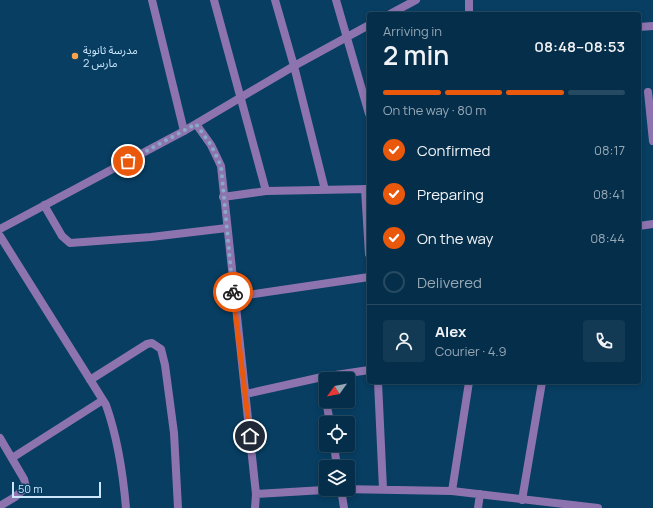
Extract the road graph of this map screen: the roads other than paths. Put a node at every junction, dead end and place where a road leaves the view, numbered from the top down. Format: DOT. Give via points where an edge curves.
graph roads {
  1 [pos="152,0"];
  2 [pos="214,0"];
  3 [pos="275,0"];
  4 [pos="336,0"];
  5 [pos="397,0"];
  6 [pos="416,0"];
  7 [pos="469,0"];
  8 [pos="400,12"];
  9 [pos="469,12"];
  10 [pos="367,26"];
  11 [pos="653,26"];
  12 [pos="641,28"];
  13 [pos="346,36"];
  14 [pos="294,66"];
  15 [pos="646,92"];
  16 [pos="241,98"];
  17 [pos="367,107"];
  18 [pos="196,124"];
  19 [pos="184,131"];
  20 [pos="653,141"];
  21 [pos="367,189"];
  22 [pos="325,190"];
  23 [pos="266,192"];
  24 [pos="223,197"];
  25 [pos="44,205"];
  26 [pos="653,224"];
  27 [pos="641,226"];
  28 [pos="226,228"];
  29 [pos="0,229"];
  30 [pos="0,236"];
  31 [pos="367,277"];
  32 [pos="234,297"];
  33 [pos="367,370"];
  34 [pos="355,372"];
  35 [pos="319,378"];
  36 [pos="90,380"];
  37 [pos="378,384"];
  38 [pos="469,384"];
  39 [pos="542,384"];
  40 [pos="246,394"];
  41 [pos="103,400"];
  42 [pos="0,438"];
  43 [pos="12,458"];
  44 [pos="355,489"];
  45 [pos="383,489"];
  46 [pos="319,490"];
  47 [pos="452,491"];
  48 [pos="256,494"];
  49 [pos="480,494"];
  50 [pos="342,496"];
  51 [pos="522,500"];
  52 [pos="0,506"];
  53 [pos="126,508"];
  54 [pos="178,508"];
  55 [pos="255,508"];
  56 [pos="344,508"];
  57 [pos="478,508"];
  58 [pos="598,508"];
  1 -- 19 [label="street"];
  2 -- 16 [label="street"];
  3 -- 14 [label="street"];
  4 -- 13 [label="street"];
  5 -- 8 [label="street"];
  6 -- 8 [label="street"];
  7 -- 9 [label="street"];
  10 -- 13 [label="street"];
  11 -- 12 [label="street"];
  13 -- 14 [label="street"];
  13 -- 17 [label="street"];
  14 -- 16 [label="street"];
  14 -- 22 [label="street"];
  15 -- 20 [label="street"];
  16 -- 18 [label="street"];
  16 -- 23 [label="street"];
  18 -- 19 [label="street"];
  18 -- 24 [label="street" via="211,145 221,166"];
  19 -- 25 [label="street"];
  21 -- 22 [label="street"];
  22 -- 23 [label="street"];
  23 -- 24 [label="street"];
  24 -- 28 [label="street"];
  25 -- 28 [label="street" via="62,236 70,243"];
  25 -- 29 [label="street"];
  26 -- 27 [label="street"];
  28 -- 32 [label="street"];
  30 -- 36 [label="street"];
  31 -- 32 [label="street"];
  32 -- 40 [label="street"];
  33 -- 34 [label="street"];
  35 -- 40 [label="street"];
  36 -- 41 [label="street"];
  36 -- 54 [label="street" via="147,344 152,343 161,349 174,433"];
  37 -- 45 [label="street"];
  38 -- 47 [label="street"];
  39 -- 51 [label="street"];
  40 -- 48 [label="street"];
  41 -- 43 [label="street"];
  41 -- 53 [label="street" via="113,426"];
  42 -- 43 [label="street"];
  43 -- 52 [label="street" via="26,487"];
  44 -- 45 [label="street"];
  45 -- 47 [label="street"];
  46 -- 48 [label="street"];
  47 -- 49 [label="street"];
  48 -- 55 [label="street"];
  49 -- 51 [label="street"];
  49 -- 57 [label="street"];
  50 -- 56 [label="street"];
  51 -- 58 [label="street"];
}
